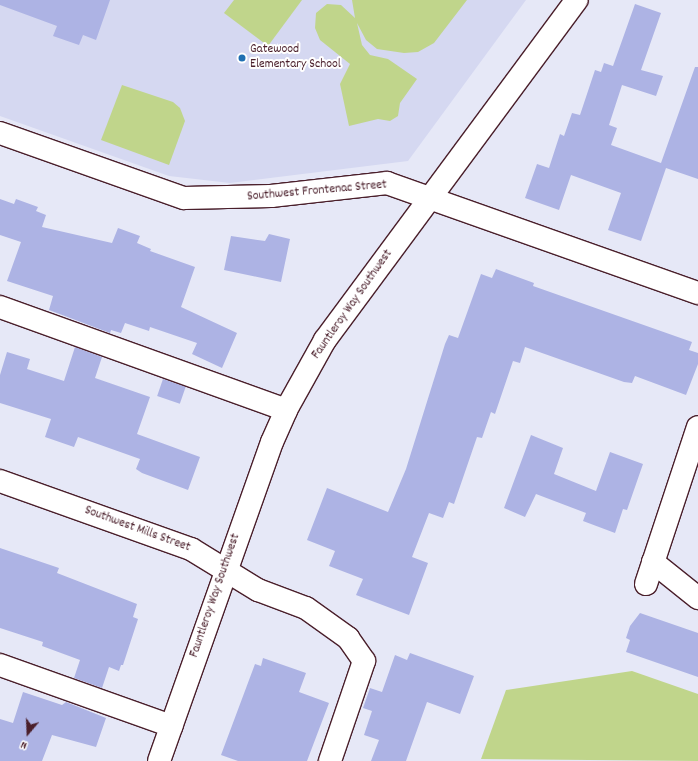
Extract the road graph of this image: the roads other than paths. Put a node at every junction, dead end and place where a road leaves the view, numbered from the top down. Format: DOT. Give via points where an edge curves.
graph roads {
  1 [pos="577,0"];
  2 [pos="0,133"];
  3 [pos="430,199"];
  4 [pos="698,293"];
  5 [pos="0,307"];
  6 [pos="286,410"];
  7 [pos="698,427"];
  8 [pos="0,481"];
  9 [pos="653,562"];
  10 [pos="226,570"];
  11 [pos="646,584"];
  12 [pos="698,598"];
  13 [pos="0,665"];
  14 [pos="171,726"];
  15 [pos="159,761"];
  16 [pos="330,761"];
  1 -- 3 [label="street, Fauntleroy Way Southwest"];
  2 -- 3 [label="street, Southwest Frontenac Street" via="184,198 272,196 386,183"];
  3 -- 4 [label="street, Southwest Frontenac Street"];
  3 -- 6 [label="street, Fauntleroy Way Southwest" via="325,340"];
  5 -- 6 [label="street"];
  6 -- 10 [label="street, Fauntleroy Way Southwest"];
  7 -- 9 [label="street"];
  8 -- 10 [label="street, Southwest Mills Street" via="191,549"];
  9 -- 11 [label="street"];
  9 -- 12 [label="street"];
  10 -- 14 [label="street, Fauntleroy Way Southwest"];
  10 -- 16 [label="street, Southwest Mills Street" via="258,590 306,608 348,638 364,661"];
  13 -- 14 [label="street"];
  14 -- 15 [label="street, Fauntleroy Way Southwest"];
}
